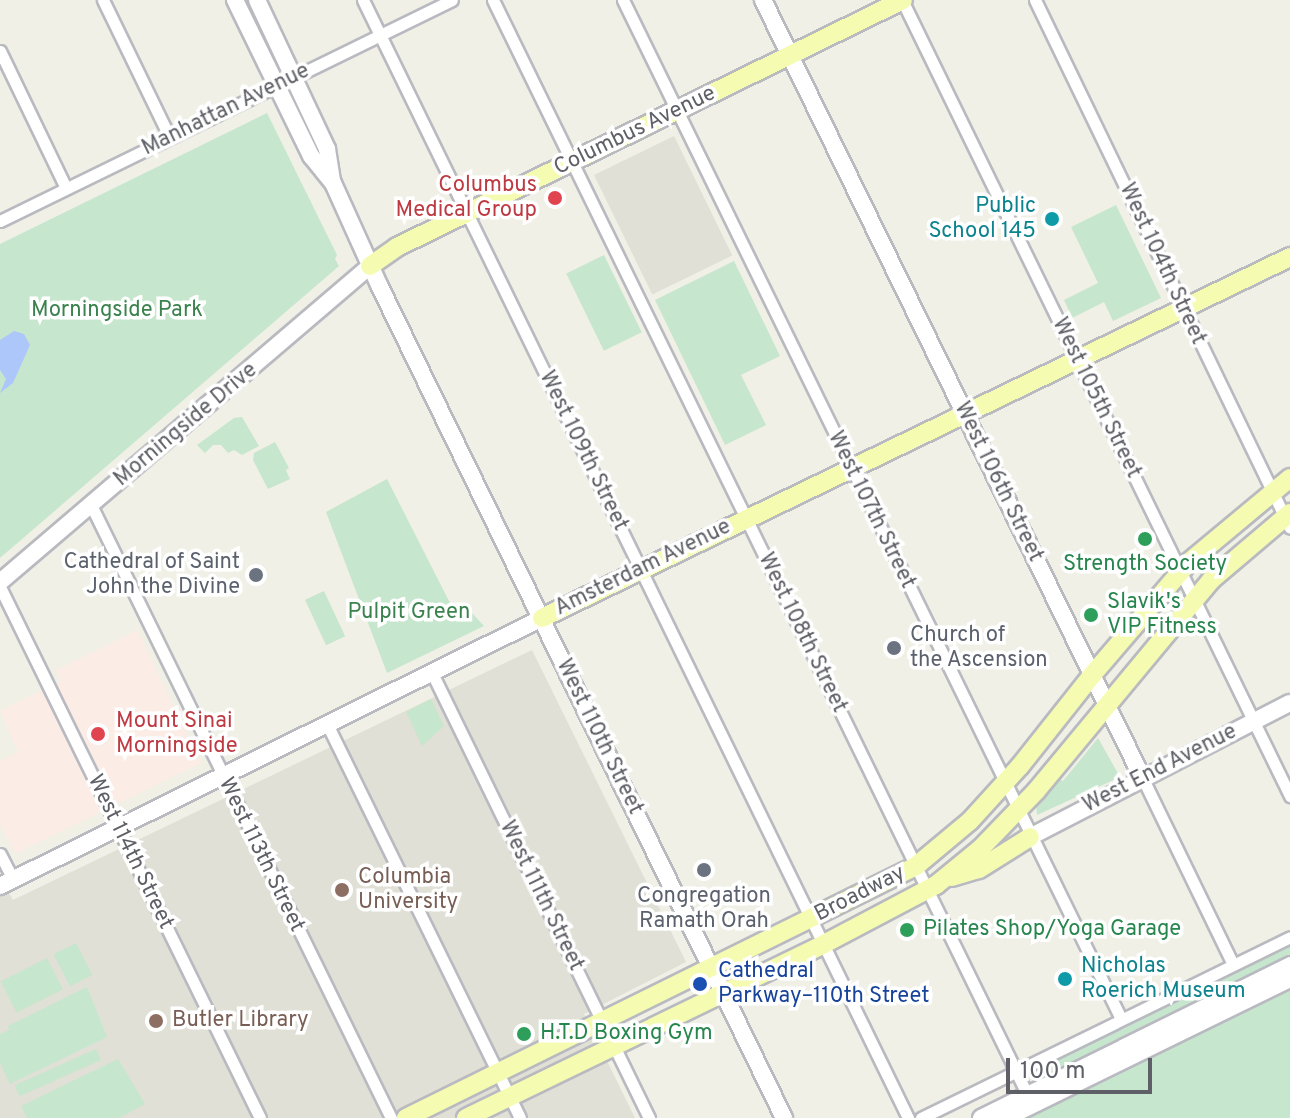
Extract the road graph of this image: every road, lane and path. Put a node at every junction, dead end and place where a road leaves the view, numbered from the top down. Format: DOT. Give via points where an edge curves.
graph roads {
  1 [pos="103,0"];
  2 [pos="235,0"];
  3 [pos="257,0"];
  4 [pos="363,0"];
  5 [pos="452,0"];
  6 [pos="493,0"];
  7 [pos="623,0"];
  8 [pos="763,0"];
  9 [pos="903,0"];
  10 [pos="1035,0"];
  11 [pos="380,35"];
  12 [pos="0,51"];
  13 [pos="789,55"];
  14 [pos="286,81"];
  15 [pos="677,111"];
  16 [pos="170,138"];
  17 [pos="573,162"];
  18 [pos="66,188"];
  19 [pos="467,213"];
  20 [pos="0,221"];
  21 [pos="1289,259"];
  22 [pos="370,266"];
  23 [pos="1181,308"];
  24 [pos="1077,360"];
  25 [pos="963,412"];
  26 [pos="850,467"];
  27 [pos="1290,478"];
  28 [pos="1272,491"];
  29 [pos="91,505"];
  30 [pos="746,518"];
  31 [pos="1288,519"];
  32 [pos="640,570"];
  33 [pos="1181,571"];
  34 [pos="0,584"];
  35 [pos="1194,599"];
  36 [pos="542,618"];
  37 [pos="433,675"];
  38 [pos="1092,675"];
  39 [pos="1290,703"];
  40 [pos="1106,704"];
  41 [pos="1253,721"];
  42 [pos="328,726"];
  43 [pos="223,777"];
  44 [pos="1142,777"];
  45 [pos="1004,783"];
  46 [pos="1290,796"];
  47 [pos="1018,811"];
  48 [pos="117,829"];
  49 [pos="1030,837"];
  50 [pos="0,854"];
  51 [pos="916,866"];
  52 [pos="6,883"];
  53 [pos="935,885"];
  54 [pos="811,919"];
  55 [pos="1290,937"];
  56 [pos="824,944"];
  57 [pos="1233,964"];
  58 [pos="1290,965"];
  59 [pos="711,968"];
  60 [pos="1290,979"];
  61 [pos="723,993"];
  62 [pos="1121,1019"];
  63 [pos="603,1022"];
  64 [pos="614,1045"];
  65 [pos="498,1073"];
  66 [pos="1016,1073"];
  67 [pos="510,1096"];
  68 [pos="1029,1099"];
  69 [pos="260,1118"];
  70 [pos="391,1118"];
  71 [pos="406,1118"];
  72 [pos="466,1118"];
  73 [pos="520,1118"];
  74 [pos="649,1118"];
  75 [pos="784,1118"];
  76 [pos="908,1118"];
  77 [pos="921,1118"];
  78 [pos="981,1118"];
  79 [pos="1006,1118"];
  1 -- 16 [label="street"];
  2 -- 14 [label="main road, West 110th Street"];
  3 -- 14 [label="main road, West 110th Street"];
  4 -- 11 [label="street, West 109th Street"];
  5 -- 11 [label="street, Manhattan Avenue"];
  6 -- 17 [label="street, West 108th Street"];
  7 -- 15 [label="street, West 107th Street"];
  8 -- 13 [label="main road, West 106th Street"];
  9 -- 13 [label="main road, Columbus Avenue"];
  9 -- 24 [label="street, West 105th Street"];
  10 -- 23 [label="street, West 104th Street"];
  11 -- 14 [label="street, Manhattan Avenue"];
  11 -- 19 [label="street, West 109th Street"];
  12 -- 18 [label="street"];
  13 -- 15 [label="main road, Columbus Avenue"];
  13 -- 25 [label="main road, West 106th Street"];
  14 -- 16 [label="street, Manhattan Avenue"];
  14 -- 22 [label="main road, West 110th Street" via="327,149 333,183"];
  15 -- 17 [label="main road, Columbus Avenue"];
  15 -- 26 [label="street, West 107th Street"];
  16 -- 18 [label="street, Manhattan Avenue"];
  17 -- 19 [label="main road, Columbus Avenue"];
  17 -- 30 [label="street, West 108th Street"];
  18 -- 20 [label="street, Manhattan Avenue"];
  19 -- 22 [label="main road, Columbus Avenue" via="384,253"];
  19 -- 32 [label="street, West 109th Street"];
  21 -- 23 [label="main road, Amsterdam Avenue"];
  22 -- 29 [label="main road, Morningside Drive"];
  22 -- 36 [label="main road, West 110th Street"];
  23 -- 24 [label="main road, Amsterdam Avenue"];
  23 -- 28 [label="street, West 104th Street"];
  24 -- 25 [label="main road, Amsterdam Avenue"];
  24 -- 33 [label="street, West 105th Street"];
  25 -- 26 [label="main road, Amsterdam Avenue"];
  25 -- 38 [label="main road, West 106th Street"];
  26 -- 30 [label="main road, Amsterdam Avenue"];
  26 -- 45 [label="street, West 107th Street"];
  27 -- 28 [label="main road, Broadway"];
  28 -- 31 [label="street, West 104th Street"];
  28 -- 33 [label="main road, Broadway"];
  29 -- 34 [label="main road, Morningside Drive"];
  29 -- 43 [label="street, West 113th Street"];
  30 -- 32 [label="main road, Amsterdam Avenue"];
  30 -- 51 [label="street, West 108th Street"];
  31 -- 35 [label="main road, Broadway"];
  32 -- 36 [label="main road, Amsterdam Avenue"];
  32 -- 54 [label="street, West 109th Street"];
  33 -- 35 [label="street, West 105th Street"];
  33 -- 38 [label="main road, Broadway"];
  34 -- 48 [label="street, West 114th Street"];
  35 -- 40 [label="main road, Broadway"];
  35 -- 41 [label="street, West 105th Street"];
  36 -- 37 [label="main road, Amsterdam Avenue"];
  36 -- 59 [label="main road, West 110th Street"];
  37 -- 42 [label="main road, Amsterdam Avenue"];
  37 -- 63 [label="street, West 111th Street"];
  38 -- 40 [label="main road, West 106th Street"];
  38 -- 45 [label="main road, Broadway"];
  39 -- 41 [label="main road, West End Avenue"];
  40 -- 44 [label="main road, West 106th Street"];
  40 -- 47 [label="main road, Broadway"];
  41 -- 44 [label="main road, West End Avenue"];
  41 -- 46 [label="street, West 105th Street"];
  42 -- 43 [label="main road, Amsterdam Avenue"];
  42 -- 65 [label="street"];
  43 -- 48 [label="main road, Amsterdam Avenue"];
  43 -- 70 [label="street, West 113th Street"];
  44 -- 49 [label="main road, West End Avenue"];
  44 -- 57 [label="street, West 106th Street"];
  45 -- 47 [label="street, West 107th Street"];
  45 -- 51 [label="main road, Broadway" via="970,821"];
  47 -- 49 [label="street, West 107th Street"];
  47 -- 53 [label="main road, Broadway"];
  48 -- 52 [label="main road, Amsterdam Avenue"];
  48 -- 69 [label="street, West 114th Street"];
  49 -- 53 [label="main road" via="979,869"];
  49 -- 62 [label="street, West 107th Street"];
  50 -- 52 [label="street"];
  51 -- 53 [label="street, West 108th Street"];
  51 -- 54 [label="main road, Broadway"];
  53 -- 56 [label="main road, Broadway"];
  53 -- 66 [label="street, West 108th Street"];
  54 -- 56 [label="street, West 109th Street"];
  54 -- 59 [label="main road, Broadway"];
  55 -- 57 [label="street"];
  56 -- 61 [label="main road, Broadway"];
  56 -- 76 [label="street, West 109th Street"];
  57 -- 62 [label="street"];
  58 -- 68 [label="main road"];
  59 -- 61 [label="main road, West 110th Street"];
  59 -- 63 [label="main road, Broadway"];
  60 -- 68 [label="main road"];
  61 -- 64 [label="main road, Broadway"];
  61 -- 75 [label="main road, West 110th Street"];
  62 -- 66 [label="street"];
  63 -- 64 [label="street, West 111th Street"];
  63 -- 65 [label="main road, Broadway"];
  64 -- 67 [label="main road, Broadway"];
  64 -- 74 [label="street, West 111th Street"];
  65 -- 67 [label="street"];
  65 -- 71 [label="main road, Broadway"];
  66 -- 68 [label="street, West 108th Street"];
  66 -- 77 [label="street"];
  67 -- 72 [label="main road, Broadway"];
  67 -- 73 [label="street"];
  68 -- 78 [label="main road"];
  68 -- 79 [label="main road"];
}
